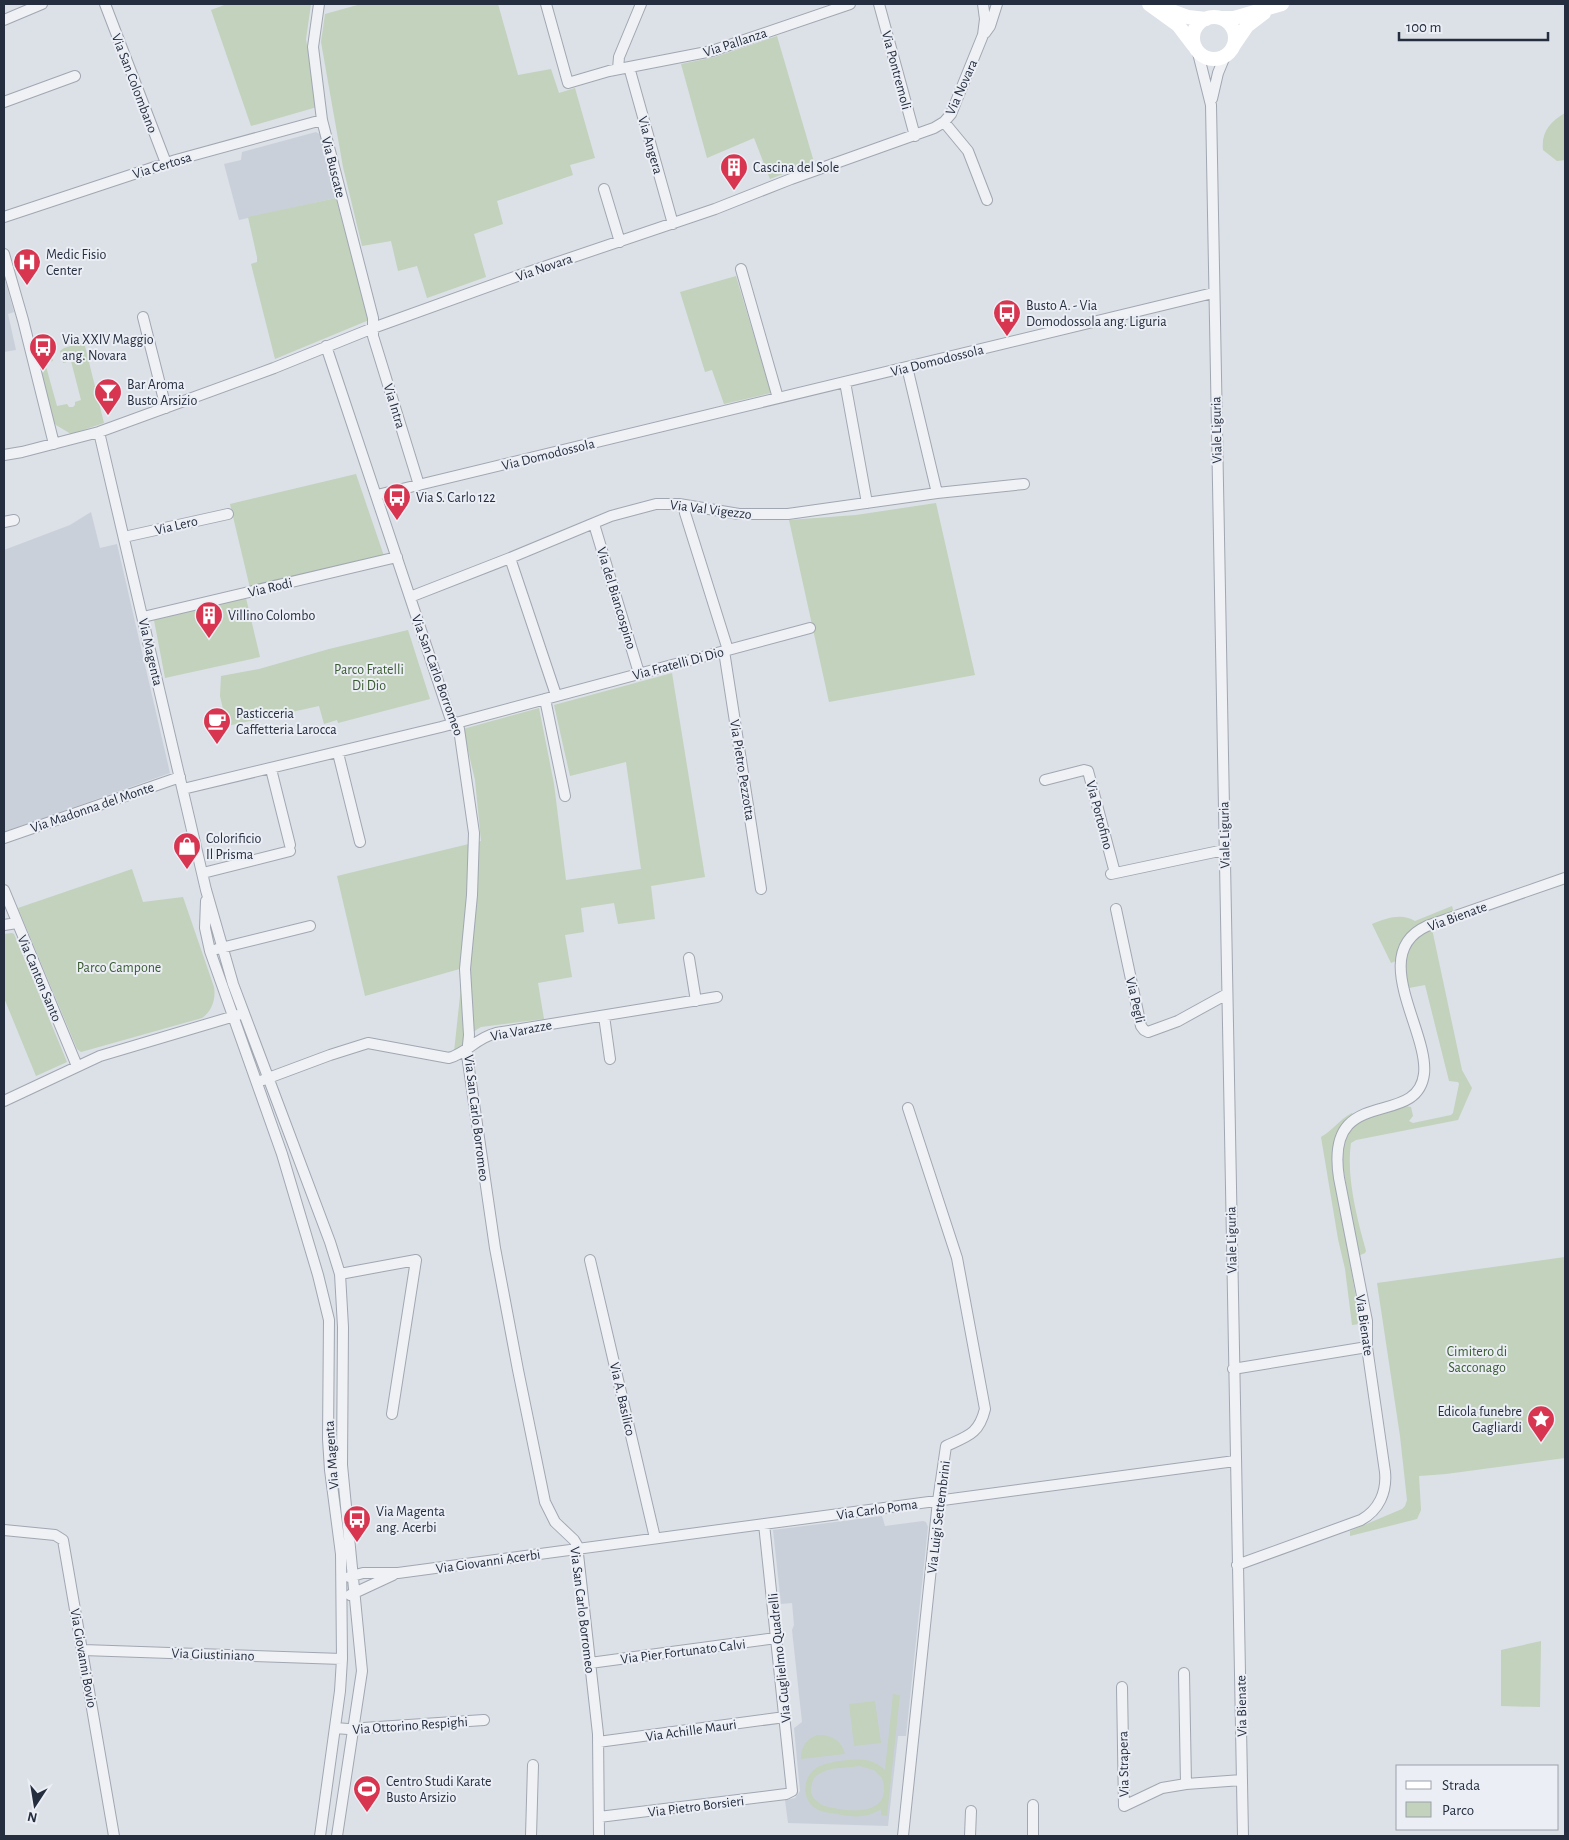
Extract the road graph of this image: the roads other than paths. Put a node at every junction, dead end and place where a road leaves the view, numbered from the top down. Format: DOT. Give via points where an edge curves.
graph roads {
  1 [pos="42,4"];
  2 [pos="105,4"];
  3 [pos="319,4"];
  4 [pos="546,4"];
  5 [pos="641,4"];
  6 [pos="850,4"];
  7 [pos="879,4"];
  8 [pos="983,4"];
  9 [pos="997,4"];
  10 [pos="1150,4"];
  11 [pos="1277,5"];
  12 [pos="1220,18"];
  13 [pos="1206,19"];
  14 [pos="4,20"];
  15 [pos="983,35"];
  16 [pos="1234,44"];
  17 [pos="1196,50"];
  18 [pos="1225,56"];
  19 [pos="629,67"];
  20 [pos="618,69"];
  21 [pos="75,76"];
  22 [pos="4,102"];
  23 [pos="1211,105"];
  24 [pos="322,120"];
  25 [pos="944,122"];
  26 [pos="915,136"];
  27 [pos="166,163"];
  28 [pos="604,189"];
  29 [pos="987,200"];
  30 [pos="4,217"];
  31 [pos="673,224"];
  32 [pos="620,242"];
  33 [pos="4,254"];
  34 [pos="741,269"];
  35 [pos="1214,293"];
  36 [pos="142,317"];
  37 [pos="373,328"];
  38 [pos="326,346"];
  39 [pos="907,367"];
  40 [pos="845,382"];
  41 [pos="778,398"];
  42 [pos="166,408"];
  43 [pos="99,432"];
  44 [pos="54,444"];
  45 [pos="4,455"];
  46 [pos="1024,484"];
  47 [pos="419,485"];
  48 [pos="937,493"];
  49 [pos="377,495"];
  50 [pos="867,503"];
  51 [pos="684,505"];
  52 [pos="228,514"];
  53 [pos="594,524"];
  54 [pos="124,537"];
  55 [pos="397,557"];
  56 [pos="510,558"];
  57 [pos="410,597"];
  58 [pos="143,617"];
  59 [pos="810,628"];
  60 [pos="726,650"];
  61 [pos="639,673"];
  62 [pos="556,696"];
  63 [pos="545,699"];
  64 [pos="454,723"];
  65 [pos="338,753"];
  66 [pos="271,769"];
  67 [pos="180,777"];
  68 [pos="1045,780"];
  69 [pos="183,789"];
  70 [pos="565,796"];
  71 [pos="4,838"];
  72 [pos="360,842"];
  73 [pos="1224,850"];
  74 [pos="203,873"];
  75 [pos="1565,878"];
  76 [pos="761,889"];
  77 [pos="4,890"];
  78 [pos="206,890"];
  79 [pos="1116,910"];
  80 [pos="17,923"];
  81 [pos="4,925"];
  82 [pos="310,926"];
  83 [pos="222,948"];
  84 [pos="210,951"];
  85 [pos="689,958"];
  86 [pos="1227,994"];
  87 [pos="717,997"];
  88 [pos="696,1001"];
  89 [pos="239,1015"];
  90 [pos="604,1016"];
  91 [pos="469,1047"];
  92 [pos="610,1059"];
  93 [pos="77,1066"];
  94 [pos="268,1078"];
  95 [pos="257,1082"];
  96 [pos="4,1101"];
  97 [pos="908,1108"];
  98 [pos="590,1260"];
  99 [pos="340,1274"];
  100 [pos="330,1328"];
  101 [pos="343,1328"];
  102 [pos="1367,1347"];
  103 [pos="1234,1369"];
  104 [pos="392,1414"];
  105 [pos="1235,1462"];
  106 [pos="938,1501"];
  107 [pos="764,1524"];
  108 [pos="4,1530"];
  109 [pos="655,1538"];
  110 [pos="577,1549"];
  111 [pos="1237,1564"];
  112 [pos="398,1573"];
  113 [pos="354,1576"];
  114 [pos="342,1579"];
  115 [pos="342,1594"];
  116 [pos="355,1594"];
  117 [pos="776,1638"];
  118 [pos="83,1650"];
  119 [pos="342,1659"];
  120 [pos="590,1663"];
  121 [pos="1184,1673"];
  122 [pos="1122,1687"];
  123 [pos="785,1717"];
  124 [pos="484,1720"];
  125 [pos="335,1728"];
  126 [pos="354,1729"];
  127 [pos="598,1742"];
  128 [pos="533,1765"];
  129 [pos="1242,1780"];
  130 [pos="1186,1784"];
  131 [pos="792,1791"];
  132 [pos="1033,1805"];
  133 [pos="971,1811"];
  134 [pos="599,1818"];
  135 [pos="114,1836"];
  136 [pos="320,1836"];
  137 [pos="337,1836"];
  138 [pos="531,1836"];
  139 [pos="599,1836"];
  140 [pos="903,1836"];
  141 [pos="970,1836"];
  142 [pos="1032,1836"];
  143 [pos="1243,1836"];
  1 -- 14 [label="street"];
  2 -- 27 [label="street, Via San Colombano"];
  3 -- 24 [label="street, Via Buscate" via="313,47"];
  4 -- 20 [label="street, Via Pallanza" via="568,83"];
  5 -- 20 [label="street" via="619,57"];
  6 -- 19 [label="street, Via Pallanza" via="717,50"];
  7 -- 26 [label="street, Via Pontremoli"];
  8 -- 15 [label="street, Via Novara"];
  9 -- 15 [label="street, Via Novara" via="990,26"];
  10 -- 13 [label="street" via="1188,17"];
  10 -- 17 [label="street" via="1178,25"];
  11 -- 12 [label="street" via="1234,18"];
  11 -- 16 [label="street" via="1247,26"];
  12 -- 13 [label="street"];
  12 -- 16 [label="street" via="1234,32"];
  13 -- 17 [label="street" via="1198,24 1193,35"];
  15 -- 25 [label="street, Via Novara" via="955,105"];
  16 -- 18 [label="street"];
  17 -- 18 [label="street" via="1211,59"];
  17 -- 23 [label="street, Viale Liguria"];
  18 -- 23 [label="street, Viale Liguria"];
  19 -- 20 [label="street, Via Pallanza"];
  19 -- 31 [label="street, Via Angera"];
  21 -- 22 [label="street"];
  23 -- 35 [label="street, Viale Liguria"];
  24 -- 27 [label="street, Via Certosa"];
  24 -- 37 [label="street, Via Buscate"];
  25 -- 26 [label="street, Via Novara"];
  25 -- 29 [label="street" via="968,151"];
  26 -- 31 [label="street, Via Novara"];
  27 -- 30 [label="street, Via Certosa"];
  28 -- 32 [label="street"];
  31 -- 32 [label="street, Via Novara"];
  32 -- 37 [label="street, Via Novara"];
  33 -- 44 [label="street"];
  34 -- 41 [label="street"];
  35 -- 39 [label="street, Via Domodossola"];
  35 -- 73 [label="street, Viale Liguria"];
  36 -- 42 [label="street"];
  37 -- 38 [label="street, Via Novara"];
  37 -- 47 [label="street, Via Intra"];
  38 -- 42 [label="street, Via Novara"];
  38 -- 49 [label="street, Via San Carlo Borromeo"];
  39 -- 40 [label="street, Via Domodossola"];
  39 -- 48 [label="street"];
  40 -- 41 [label="street, Via Domodossola"];
  40 -- 50 [label="street"];
  41 -- 47 [label="street, Via Domodossola"];
  42 -- 43 [label="street, Via Novara"];
  43 -- 44 [label="street, Via Novara"];
  43 -- 54 [label="street, Via Magenta"];
  44 -- 45 [label="street, Via Novara"];
  46 -- 48 [label="street, Via Val Vigezzo"];
  47 -- 49 [label="street, Via Domodossola"];
  48 -- 50 [label="street, Via Val Vigezzo"];
  49 -- 55 [label="street, Via San Carlo Borromeo"];
  50 -- 51 [label="street, Via Val Vigezzo" via="760,515"];
  51 -- 53 [label="street, Via Val Vigezzo" via="648,506"];
  51 -- 60 [label="street, Via Pietro Pezzotta"];
  52 -- 54 [label="street, Via Lero"];
  53 -- 56 [label="street, Via Val Vigezzo"];
  53 -- 61 [label="street, Via del Biancospino"];
  54 -- 58 [label="street, Via Magenta"];
  55 -- 57 [label="street, Via San Carlo Borromeo"];
  55 -- 58 [label="street, Via Rodi"];
  56 -- 57 [label="street, Via Val Vigezzo"];
  56 -- 62 [label="street"];
  57 -- 64 [label="street, Via San Carlo Borromeo"];
  58 -- 67 [label="street, Via Magenta"];
  59 -- 60 [label="street, Via Fratelli Di Dio"];
  60 -- 61 [label="street, Via Fratelli Di Dio"];
  60 -- 76 [label="street, Via Pietro Pezzotta"];
  61 -- 62 [label="street, Via Fratelli Di Dio"];
  62 -- 63 [label="street, Via Fratelli Di Dio"];
  63 -- 64 [label="street, Via Fratelli Di Dio"];
  63 -- 70 [label="street"];
  64 -- 65 [label="street, Via Fratelli Di Dio"];
  64 -- 91 [label="street, Via San Carlo Borromeo" via="459,729 474,833 465,969"];
  65 -- 66 [label="street, Via Fratelli Di Dio"];
  65 -- 72 [label="street"];
  66 -- 69 [label="street, Via Fratelli Di Dio"];
  66 -- 74 [label="street" via="290,848"];
  67 -- 69 [label="street, Via Magenta"];
  67 -- 71 [label="street, Via Madonna del Monte"];
  68 -- 73 [label="street, Via Portofino" via="1088,771 1113,874"];
  69 -- 74 [label="street, Via Magenta"];
  73 -- 86 [label="street, Viale Liguria"];
  74 -- 78 [label="street, Via Magenta"];
  75 -- 102 [label="street, Via Bienate" via="1425,927 1404,947 1401,976 1424,1063 1421,1082 1415,1093 1404,1101 1362,1114 1350,1122 1341,1134 1338,1152 1339,1178 1366,1321"];
  77 -- 80 [label="street, Via Canton Santo"];
  78 -- 83 [label="street, Via Magenta"];
  78 -- 84 [label="street, Via Magenta" via="205,928"];
  79 -- 86 [label="street, Via Pegli" via="1144,1030 1148,1032 1178,1021"];
  80 -- 81 [label="street"];
  80 -- 93 [label="street, Via Canton Santo"];
  82 -- 83 [label="street"];
  83 -- 84 [label="street"];
  83 -- 89 [label="street, Via Magenta"];
  84 -- 89 [label="street, Via Magenta"];
  85 -- 88 [label="street"];
  86 -- 103 [label="street, Viale Liguria"];
  87 -- 88 [label="street, Via Varazze"];
  88 -- 90 [label="street, Via Varazze"];
  89 -- 93 [label="street" via="109,1053"];
  89 -- 94 [label="street, Via Magenta"];
  89 -- 95 [label="street, Via Magenta"];
  90 -- 91 [label="street, Via Varazze" via="496,1033"];
  90 -- 92 [label="street"];
  91 -- 94 [label="street, Via Varazze" via="455,1056 443,1058 368,1044"];
  91 -- 110 [label="street, Via San Carlo Borromeo" via="495,1248 544,1498 553,1519 574,1540"];
  93 -- 96 [label="street"];
  94 -- 95 [label="street"];
  94 -- 99 [label="street, Via Magenta"];
  95 -- 100 [label="street, Via Magenta" via="284,1159"];
  97 -- 106 [label="street, Via Luigi Settembrini" via="957,1258 985,1409 980,1426 974,1433 946,1446"];
  98 -- 109 [label="street, Via A. Basilico"];
  99 -- 101 [label="street, Via Magenta"];
  99 -- 104 [label="street" via="416,1260"];
  100 -- 101 [label="street"];
  100 -- 114 [label="street, Via Magenta" via="328,1451"];
  101 -- 113 [label="street, Via Magenta" via="342,1464"];
  102 -- 103 [label="street"];
  102 -- 111 [label="street, Via Bienate" via="1386,1472 1379,1503 1369,1516 1357,1522"];
  103 -- 105 [label="street, Viale Liguria"];
  105 -- 106 [label="street, Via Carlo Poma"];
  105 -- 111 [label="street, Viale Liguria"];
  106 -- 107 [label="street, Via Carlo Poma"];
  106 -- 140 [label="street, Via Luigi Settembrini"];
  107 -- 109 [label="street, Via Carlo Poma"];
  107 -- 117 [label="street, Via Guglielmo Quadrelli"];
  108 -- 118 [label="street, Via Giovanni Bovio" via="54,1535 63,1540"];
  109 -- 110 [label="street, Via Carlo Poma"];
  110 -- 112 [label="street, Via Giovanni Acerbi"];
  110 -- 120 [label="street, Via San Carlo Borromeo"];
  111 -- 129 [label="street, Via Bienate"];
  112 -- 113 [label="street"];
  112 -- 116 [label="street"];
  113 -- 114 [label="street"];
  113 -- 116 [label="street, Via Magenta"];
  114 -- 115 [label="street, Via Magenta"];
  115 -- 116 [label="street"];
  115 -- 119 [label="street, Via Magenta"];
  116 -- 126 [label="street, Via Magenta" via="362,1671"];
  117 -- 120 [label="street, Via Pier Fortunato Calvi"];
  117 -- 123 [label="street, Via Guglielmo Quadrelli"];
  118 -- 119 [label="street, Via Giustiniano"];
  118 -- 135 [label="street, Via Giovanni Bovio"];
  119 -- 125 [label="street, Via Magenta"];
  120 -- 127 [label="street, Via San Carlo Borromeo"];
  121 -- 130 [label="street"];
  122 -- 130 [label="street, Via Strapera" via="1124,1806 1154,1790"];
  123 -- 127 [label="street, Via Achille Mauri"];
  123 -- 131 [label="street, Via Guglielmo Quadrelli"];
  124 -- 126 [label="street, Via Ottorino Respighi"];
  125 -- 126 [label="street, Via Ottorino Respighi"];
  125 -- 136 [label="street, Via Magenta"];
  126 -- 137 [label="street, Via Magenta"];
  127 -- 134 [label="street, Via San Carlo Borromeo"];
  128 -- 138 [label="street"];
  129 -- 130 [label="street, Via Strapera"];
  129 -- 143 [label="street, Via Bienate"];
  131 -- 134 [label="street, Via Pietro Borsieri"];
  132 -- 142 [label="street"];
  133 -- 141 [label="street"];
  134 -- 139 [label="street, Via San Carlo Borromeo"];
}
